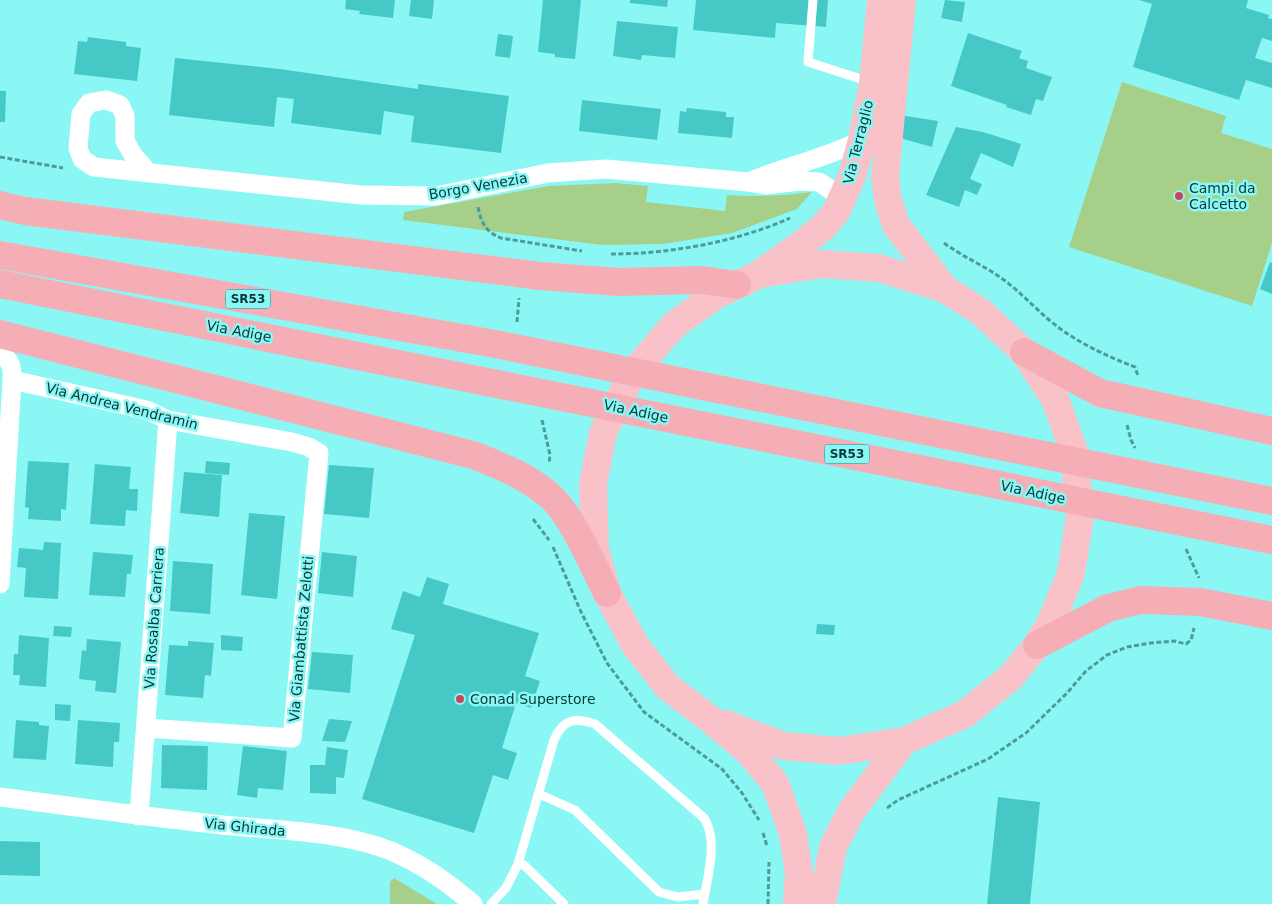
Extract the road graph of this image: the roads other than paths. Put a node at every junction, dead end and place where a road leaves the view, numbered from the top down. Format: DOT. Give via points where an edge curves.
graph roads {
  1 [pos="813,0"];
  2 [pos="881,0"];
  3 [pos="902,0"];
  4 [pos="872,83"];
  5 [pos="862,140"];
  6 [pos="148,172"];
  7 [pos="748,182"];
  8 [pos="843,198"];
  9 [pos="0,206"];
  10 [pos="0,255"];
  11 [pos="747,280"];
  12 [pos="0,284"];
  13 [pos="945,289"];
  14 [pos="0,334"];
  15 [pos="1024,352"];
  16 [pos="0,354"];
  17 [pos="12,380"];
  18 [pos="168,420"];
  19 [pos="1272,431"];
  20 [pos="319,453"];
  21 [pos="1272,501"];
  22 [pos="1272,540"];
  23 [pos="0,584"];
  24 [pos="607,593"];
  25 [pos="1272,616"];
  26 [pos="1037,645"];
  27 [pos="710,719"];
  28 [pos="146,728"];
  29 [pos="904,741"];
  30 [pos="539,794"];
  31 [pos="0,797"];
  32 [pos="140,816"];
  33 [pos="518,864"];
  34 [pos="704,894"];
  35 [pos="473,904"];
  36 [pos="491,904"];
  37 [pos="564,904"];
  38 [pos="703,904"];
  39 [pos="797,904"];
  40 [pos="822,904"];
  1 -- 4 [label="lane" via="808,62"];
  2 -- 4 [label="main road, Via Terraglio"];
  3 -- 13 [label="main road, Via Terraglio" via="885,177 888,200 896,225"];
  4 -- 5 [label="main road, Via Terraglio"];
  5 -- 7 [label="street, Borgo Venezia"];
  5 -- 8 [label="main road, Via Terraglio"];
  6 -- 6 [label="street, Borgo Venezia" via="133,156 125,141 125,116 120,105 106,100 89,103 80,114 78,148 82,159 94,166"];
  6 -- 7 [label="street, Borgo Venezia" via="361,196 436,196 548,173 606,169"];
  7 -- 8 [label="street, Borgo Venezia" via="766,185 819,182"];
  8 -- 11 [label="main road, Via Terraglio" via="822,228"];
  9 -- 11 [label="highway" via="540,276 618,282"];
  10 -- 21 [label="highway, SR53" via="495,344"];
  11 -- 13 [label="main road, Via Terraglio" via="822,264 879,268"];
  11 -- 24 [label="main road, Via Terraglio" via="716,295 674,325 632,374 603,433 593,484 595,549"];
  12 -- 22 [label="highway, Via Adige / SR53"];
  13 -- 15 [label="main road, Via Terraglio" via="981,312"];
  14 -- 24 [label="highway" via="473,455 506,468 539,486 553,498 573,525"];
  15 -- 19 [label="highway" via="1100,393"];
  15 -- 26 [label="main road, Via Terraglio" via="1056,401 1074,452 1080,516 1071,573 1051,622"];
  16 -- 17 [label="street" via="10,364"];
  17 -- 18 [label="street, Via Andrea Vendramin" via="150,411"];
  17 -- 23 [label="street"];
  18 -- 20 [label="street, Via Andrea Vendramin" via="292,442"];
  18 -- 28 [label="street, Via Rosalba Carriera"];
  20 -- 28 [label="street, Via Giambattista Zelotti" via="292,738"];
  24 -- 27 [label="main road, Via Terraglio" via="634,645 668,687"];
  25 -- 26 [label="highway" via="1200,602 1141,600 1108,608"];
  26 -- 29 [label="main road, Via Terraglio" via="1011,678 965,714"];
  27 -- 29 [label="main road, Via Terraglio" via="784,746 839,751"];
  27 -- 39 [label="main road, Via Terraglio" via="748,751 775,783 793,834 799,874"];
  28 -- 32 [label="street, Via Rosalba Carriera"];
  29 -- 40 [label="main road, Via Terraglio" via="852,810 833,847"];
  30 -- 33 [label="lane"];
  30 -- 34 [label="lane" via="574,810 659,892 678,897"];
  30 -- 34 [label="lane" via="559,730 575,720 595,724 704,818 709,826 712,846"];
  31 -- 32 [label="street, Via Ghirada"];
  32 -- 35 [label="street, Via Ghirada" via="371,844 424,867"];
  33 -- 36 [label="lane" via="506,888"];
  33 -- 37 [label="lane" via="524,865"];
  34 -- 38 [label="lane"];
}
